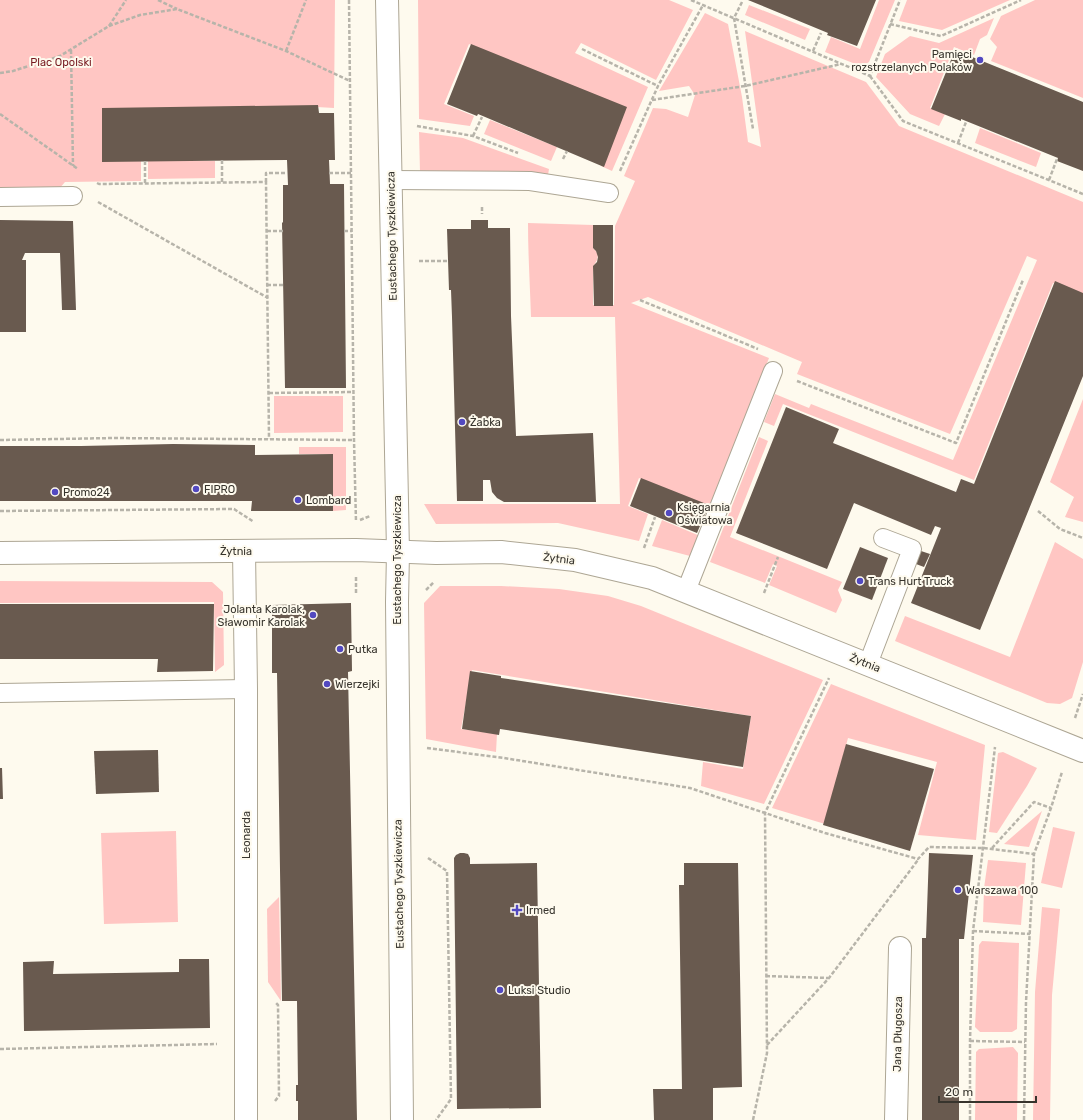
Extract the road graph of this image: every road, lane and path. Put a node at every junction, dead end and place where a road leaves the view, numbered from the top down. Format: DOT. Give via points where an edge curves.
graph roads {
  1 [pos="126,0"];
  2 [pos="158,0"];
  3 [pos="306,0"];
  4 [pos="349,0"];
  5 [pos="387,0"];
  6 [pos="691,0"];
  7 [pos="900,0"];
  8 [pos="1021,0"];
  9 [pos="742,2"];
  10 [pos="704,5"];
  11 [pos="177,9"];
  12 [pos="734,18"];
  13 [pos="890,24"];
  14 [pos="109,26"];
  15 [pos="821,33"];
  16 [pos="582,49"];
  17 [pos="71,50"];
  18 [pos="286,51"];
  19 [pos="813,51"];
  20 [pos="842,64"];
  21 [pos="0,73"];
  22 [pos="870,76"];
  23 [pos="350,81"];
  24 [pos="658,86"];
  25 [pos="745,86"];
  26 [pos="651,100"];
  27 [pos="0,114"];
  28 [pos="482,117"];
  29 [pos="966,122"];
  30 [pos="413,125"];
  31 [pos="753,129"];
  32 [pos="474,136"];
  33 [pos="958,143"];
  34 [pos="523,155"];
  35 [pos="1057,159"];
  36 [pos="222,160"];
  37 [pos="145,161"];
  38 [pos="73,166"];
  39 [pos="80,171"];
  40 [pos="287,173"];
  41 [pos="329,173"];
  42 [pos="351,173"];
  43 [pos="617,177"];
  44 [pos="92,180"];
  45 [pos="391,180"];
  46 [pos="1049,180"];
  47 [pos="222,182"];
  48 [pos="266,182"];
  49 [pos="145,184"];
  50 [pos="609,193"];
  51 [pos="1083,194"];
  52 [pos="73,196"];
  53 [pos="0,198"];
  54 [pos="94,200"];
  55 [pos="267,231"];
  56 [pos="284,231"];
  57 [pos="344,231"];
  58 [pos="352,231"];
  59 [pos="415,261"];
  60 [pos="448,261"];
  61 [pos="1023,280"];
  62 [pos="267,285"];
  63 [pos="284,285"];
  64 [pos="268,298"];
  65 [pos="640,300"];
  66 [pos="773,371"];
  67 [pos="269,392"];
  68 [pos="353,392"];
  69 [pos="269,439"];
  70 [pos="0,440"];
  71 [pos="354,440"];
  72 [pos="0,511"];
  73 [pos="1038,511"];
  74 [pos="655,517"];
  75 [pos="255,522"];
  76 [pos="348,522"];
  77 [pos="883,538"];
  78 [pos="1083,538"];
  79 [pos="643,550"];
  80 [pos="244,551"];
  81 [pos="0,552"];
  82 [pos="398,552"];
  83 [pos="778,556"];
  84 [pos="436,580"];
  85 [pos="686,591"];
  86 [pos="764,593"];
  87 [pos="397,602"];
  88 [pos="868,664"];
  89 [pos="836,681"];
  90 [pos="246,689"];
  91 [pos="0,693"];
  92 [pos="1083,694"];
  93 [pos="1075,720"];
  94 [pos="423,747"];
  95 [pos="1002,747"];
  96 [pos="1083,751"];
  97 [pos="1062,770"];
  98 [pos="1051,808"];
  99 [pos="764,813"];
  100 [pos="983,848"];
  101 [pos="992,848"];
  102 [pos="1034,854"];
  103 [pos="424,855"];
  104 [pos="918,860"];
  105 [pos="973,931"];
  106 [pos="1030,934"];
  107 [pos="900,948"];
  108 [pos="766,976"];
  109 [pos="829,978"];
  110 [pos="970,1041"];
  111 [pos="1025,1042"];
  112 [pos="246,1043"];
  113 [pos="766,1045"];
  114 [pos="0,1049"];
  115 [pos="246,1120"];
  116 [pos="402,1120"];
  117 [pos="436,1120"];
  118 [pos="753,1120"];
  119 [pos="896,1120"];
  120 [pos="970,1120"];
  121 [pos="1024,1120"];
  1 -- 14 [label="path"];
  2 -- 11 [label="path"];
  3 -- 18 [label="path"];
  4 -- 23 [label="path"];
  5 -- 45 [label="street, Eustachego Tyszkiewicza"];
  6 -- 10 [label="path"];
  7 -- 13 [label="path"];
  8 -- 13 [label="path" via="941,36"];
  9 -- 12 [label="path"];
  10 -- 12 [label="path"];
  10 -- 24 [label="path"];
  11 -- 14 [label="path" via="140,15"];
  11 -- 18 [label="path"];
  12 -- 19 [label="path"];
  12 -- 25 [label="path"];
  13 -- 22 [label="path"];
  14 -- 17 [label="path"];
  15 -- 19 [label="path"];
  16 -- 24 [label="path"];
  17 -- 21 [label="path" via="60,56"];
  17 -- 38 [label="path"];
  18 -- 23 [label="path"];
  19 -- 20 [label="path"];
  20 -- 22 [label="path"];
  20 -- 25 [label="path"];
  22 -- 33 [label="path" via="903,121"];
  23 -- 42 [label="path"];
  24 -- 26 [label="path"];
  25 -- 26 [label="path"];
  25 -- 31 [label="path"];
  26 -- 43 [label="path"];
  27 -- 38 [label="path"];
  28 -- 32 [label="path"];
  29 -- 33 [label="path"];
  30 -- 32 [label="path"];
  32 -- 34 [label="path"];
  33 -- 46 [label="path"];
  35 -- 46 [label="path"];
  36 -- 47 [label="path"];
  37 -- 49 [label="path"];
  38 -- 39 [label="path"];
  38 -- 52 [label="path"];
  40 -- 48 [label="path" via="266,173"];
  41 -- 42 [label="path"];
  42 -- 58 [label="path"];
  44 -- 49 [label="path" via="99,184"];
  45 -- 50 [label="lane" via="530,181"];
  45 -- 82 [label="street, Eustachego Tyszkiewicza"];
  46 -- 51 [label="path"];
  47 -- 48 [label="path"];
  47 -- 49 [label="path"];
  48 -- 55 [label="path"];
  52 -- 53 [label="lane"];
  54 -- 64 [label="path"];
  55 -- 56 [label="path"];
  55 -- 62 [label="path"];
  57 -- 58 [label="path"];
  58 -- 68 [label="path"];
  59 -- 60 [label="path"];
  61 -- 66 [label="path" via="956,443"];
  62 -- 63 [label="path"];
  62 -- 64 [label="path"];
  64 -- 67 [label="path"];
  65 -- 66 [label="path" via="779,358"];
  66 -- 85 [label="lane"];
  67 -- 68 [label="path"];
  67 -- 69 [label="path"];
  68 -- 71 [label="path"];
  69 -- 70 [label="path"];
  69 -- 71 [label="path"];
  71 -- 76 [label="path" via="356,522"];
  72 -- 75 [label="path" via="234,509"];
  73 -- 78 [label="path" via="1060,529"];
  74 -- 79 [label="path"];
  77 -- 88 [label="lane" via="912,549"];
  80 -- 81 [label="street, Żytnia"];
  80 -- 82 [label="street, Żytnia"];
  80 -- 90 [label="street, Leonarda"];
  82 -- 85 [label="street, Żytnia" via="502,552 575,560 652,578"];
  82 -- 87 [label="street, Eustachego Tyszkiewicza"];
  83 -- 86 [label="path"];
  84 -- 87 [label="path" via="418,602"];
  85 -- 88 [label="street, Żytnia"];
  87 -- 116 [label="street, Eustachego Tyszkiewicza"];
  88 -- 96 [label="street, Żytnia"];
  89 -- 99 [label="path" via="829,678"];
  90 -- 91 [label="lane"];
  90 -- 112 [label="street, Leonarda"];
  92 -- 93 [label="path"];
  94 -- 99 [label="path" via="690,788"];
  95 -- 100 [label="path" via="995,744"];
  97 -- 98 [label="path"];
  98 -- 101 [label="path" via="1034,802"];
  98 -- 102 [label="path"];
  99 -- 104 [label="path"];
  99 -- 108 [label="path"];
  100 -- 101 [label="path"];
  100 -- 104 [label="path" via="929,847"];
  100 -- 105 [label="path"];
  101 -- 102 [label="path"];
  102 -- 106 [label="path"];
  103 -- 117 [label="path" via="447,871 451,1099"];
  104 -- 109 [label="path"];
  105 -- 106 [label="path"];
  105 -- 110 [label="path"];
  106 -- 111 [label="path"];
  107 -- 119 [label="street, Jana Długosza"];
  108 -- 109 [label="path"];
  108 -- 113 [label="path"];
  109 -- 113 [label="path"];
  110 -- 111 [label="path"];
  110 -- 120 [label="path"];
  111 -- 121 [label="path"];
  112 -- 114 [label="path"];
  112 -- 115 [label="street, Leonarda"];
  113 -- 118 [label="path"];
}
